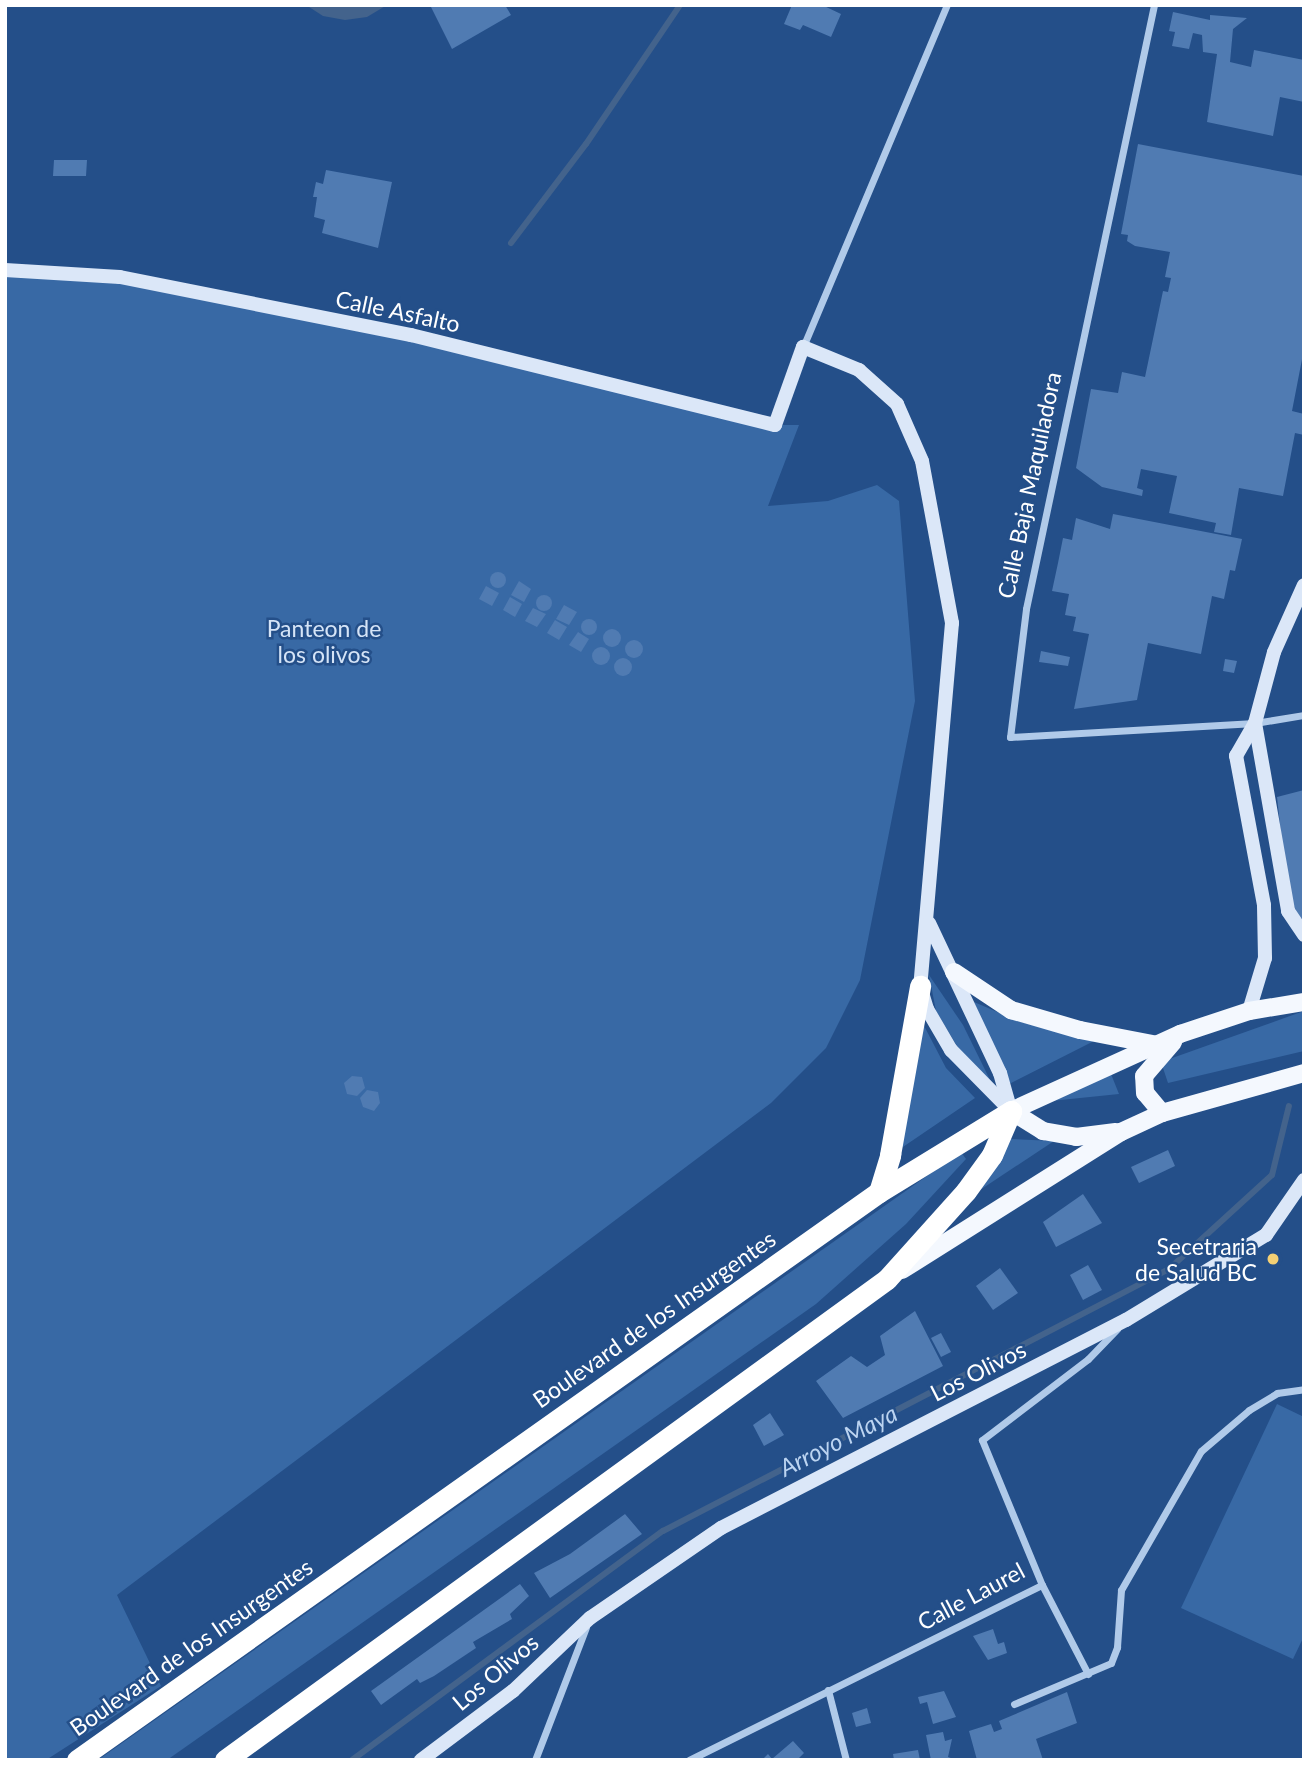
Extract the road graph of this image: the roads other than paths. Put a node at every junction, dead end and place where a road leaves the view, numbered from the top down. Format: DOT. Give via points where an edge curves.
graph roads {
  1 [pos="947,5"];
  2 [pos="1154,5"];
  3 [pos="5,270"];
  4 [pos="803,347"];
  5 [pos="1304,585"];
  6 [pos="1304,715"];
  7 [pos="1255,723"];
  8 [pos="928,922"];
  9 [pos="1304,935"];
  10 [pos="954,972"];
  11 [pos="920,986"];
  12 [pos="1304,1002"];
  13 [pos="1249,1011"];
  14 [pos="1180,1034"];
  15 [pos="1157,1045"];
  16 [pos="1304,1073"];
  17 [pos="1011,1111"];
  18 [pos="1162,1113"];
  19 [pos="1121,1132"];
  20 [pos="1304,1180"];
  21 [pos="879,1192"];
  22 [pos="887,1279"];
  23 [pos="1126,1320"];
  24 [pos="1304,1389"];
  25 [pos="1042,1585"];
  26 [pos="590,1618"];
  27 [pos="1088,1674"];
  28 [pos="828,1690"];
  29 [pos="1014,1704"];
  30 [pos="77,1760"];
  31 [pos="225,1760"];
  32 [pos="421,1760"];
  33 [pos="535,1760"];
  34 [pos="689,1760"];
  35 [pos="846,1760"];
  1 -- 4 [label="street"];
  2 -- 7 [label="street, Calle Baja Maquiladora" via="1026,609 1010,737"];
  3 -- 4 [label="street, Calle Asfalto" via="120,277 292,311 411,335 775,425"];
  4 -- 8 [label="street" via="859,370 897,404 922,461 952,623"];
  5 -- 7 [label="street" via="1274,652"];
  6 -- 7 [label="street, Calle Baja Maquiladora"];
  7 -- 9 [label="street" via="1288,911"];
  7 -- 13 [label="street" via="1236,757 1264,905 1265,958"];
  8 -- 10 [label="street"];
  8 -- 11 [label="street"];
  10 -- 15 [label="main road" via="1011,1010"];
  10 -- 17 [label="street" via="1000,1073"];
  11 -- 17 [label="street" via="951,1050"];
  11 -- 21 [label="highway" via="890,1155"];
  12 -- 13 [label="main road, Boulevard de los Insurgentes"];
  13 -- 14 [label="main road, Boulevard de los Insurgentes"];
  14 -- 15 [label="main road, Boulevard de los Insurgentes"];
  14 -- 18 [label="main road" via="1144,1076 1144,1093"];
  15 -- 17 [label="main road, Boulevard de los Insurgentes"];
  16 -- 18 [label="main road"];
  17 -- 19 [label="main road" via="1043,1131 1076,1137"];
  17 -- 21 [label="highway, Boulevard de los Insurgentes"];
  17 -- 22 [label="highway" via="992,1155 966,1191"];
  18 -- 19 [label="main road"];
  19 -- 22 [label="main road"];
  20 -- 23 [label="street, Los Olivos" via="1266,1235"];
  21 -- 30 [label="highway, Boulevard de los Insurgentes"];
  22 -- 31 [label="highway"];
  23 -- 25 [label="street, Calle Laurel" via="1088,1359 982,1440"];
  23 -- 26 [label="street, Los Olivos" via="721,1528"];
  24 -- 27 [label="street" via="1277,1393 1201,1451 1121,1590 1115,1657"];
  25 -- 27 [label="street"];
  25 -- 28 [label="street, Calle Laurel"];
  26 -- 32 [label="street, Los Olivos" via="513,1692"];
  26 -- 33 [label="street"];
  27 -- 29 [label="street"];
  28 -- 34 [label="street, Calle Laurel"];
  28 -- 35 [label="street"];
}
